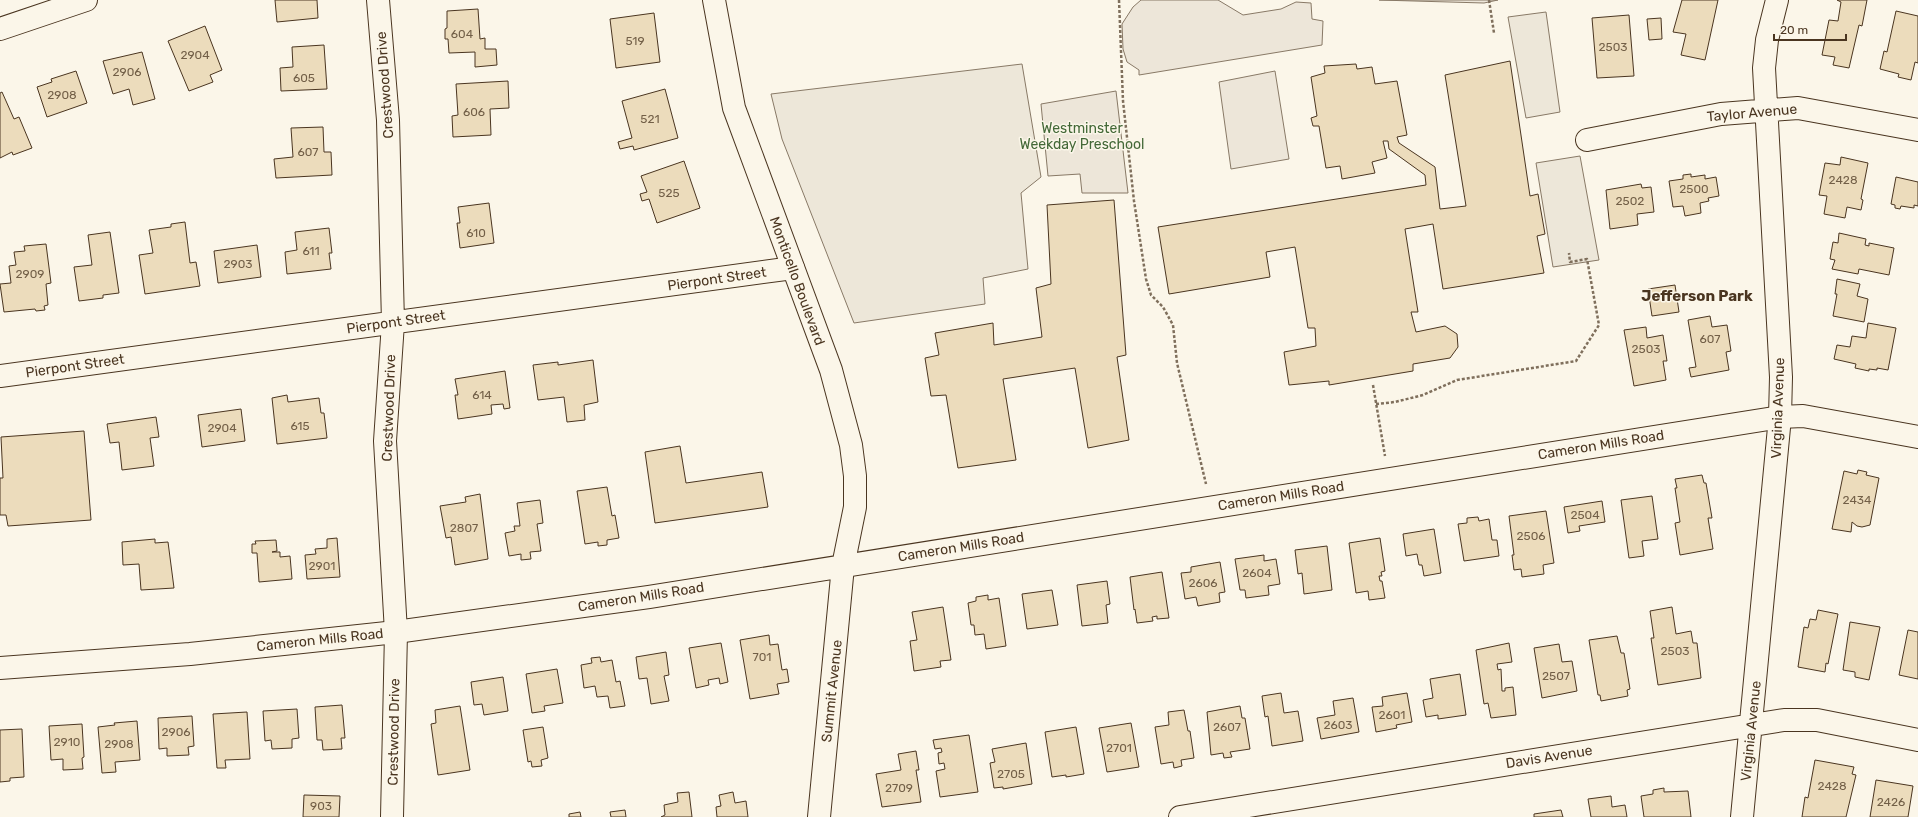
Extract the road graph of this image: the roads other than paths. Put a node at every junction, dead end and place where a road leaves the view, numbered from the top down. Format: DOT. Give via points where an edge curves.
graph roads {
  1 [pos="86,0"];
  2 [pos="378,0"];
  3 [pos="714,0"];
  4 [pos="1777,0"];
  5 [pos="0,29"];
  6 [pos="1766,111"];
  7 [pos="1918,130"];
  8 [pos="1587,140"];
  9 [pos="793,268"];
  10 [pos="393,323"];
  11 [pos="0,376"];
  12 [pos="1780,417"];
  13 [pos="1918,437"];
  14 [pos="843,566"];
  15 [pos="396,632"];
  16 [pos="0,668"];
  17 [pos="1752,725"];
  18 [pos="1918,740"];
  19 [pos="392,817"];
  20 [pos="819,817"];
  21 [pos="1180,817"];
  22 [pos="1742,817"];
  1 -- 5 [label="street"];
  2 -- 10 [label="street, Crestwood Drive" via="388,120"];
  3 -- 9 [label="street, Monticello Boulevard" via="734,108"];
  4 -- 6 [label="street, Virginia Avenue" via="1767,40 1764,68"];
  6 -- 7 [label="street, Taylor Avenue" via="1798,108"];
  6 -- 8 [label="street, Taylor Avenue" via="1721,114"];
  6 -- 12 [label="street, Virginia Avenue" via="1781,377"];
  9 -- 10 [label="street, Pierpont Street"];
  9 -- 14 [label="street, Monticello Boulevard" via="831,370 851,445 855,507"];
  10 -- 11 [label="street, Pierpont Street"];
  10 -- 15 [label="street, Crestwood Drive" via="385,441"];
  12 -- 13 [label="street, Cameron Mills Road" via="1803,416"];
  12 -- 14 [label="street, Cameron Mills Road"];
  12 -- 17 [label="street, Virginia Avenue"];
  14 -- 15 [label="street, Cameron Mills Road" via="649,597"];
  14 -- 20 [label="street, Summit Avenue"];
  15 -- 16 [label="street, Cameron Mills Road" via="190,654"];
  15 -- 19 [label="street, Crestwood Drive"];
  17 -- 18 [label="street, Davis Avenue" via="1784,720 1817,720"];
  17 -- 21 [label="street, Davis Avenue"];
  17 -- 22 [label="street, Virginia Avenue"];
}
